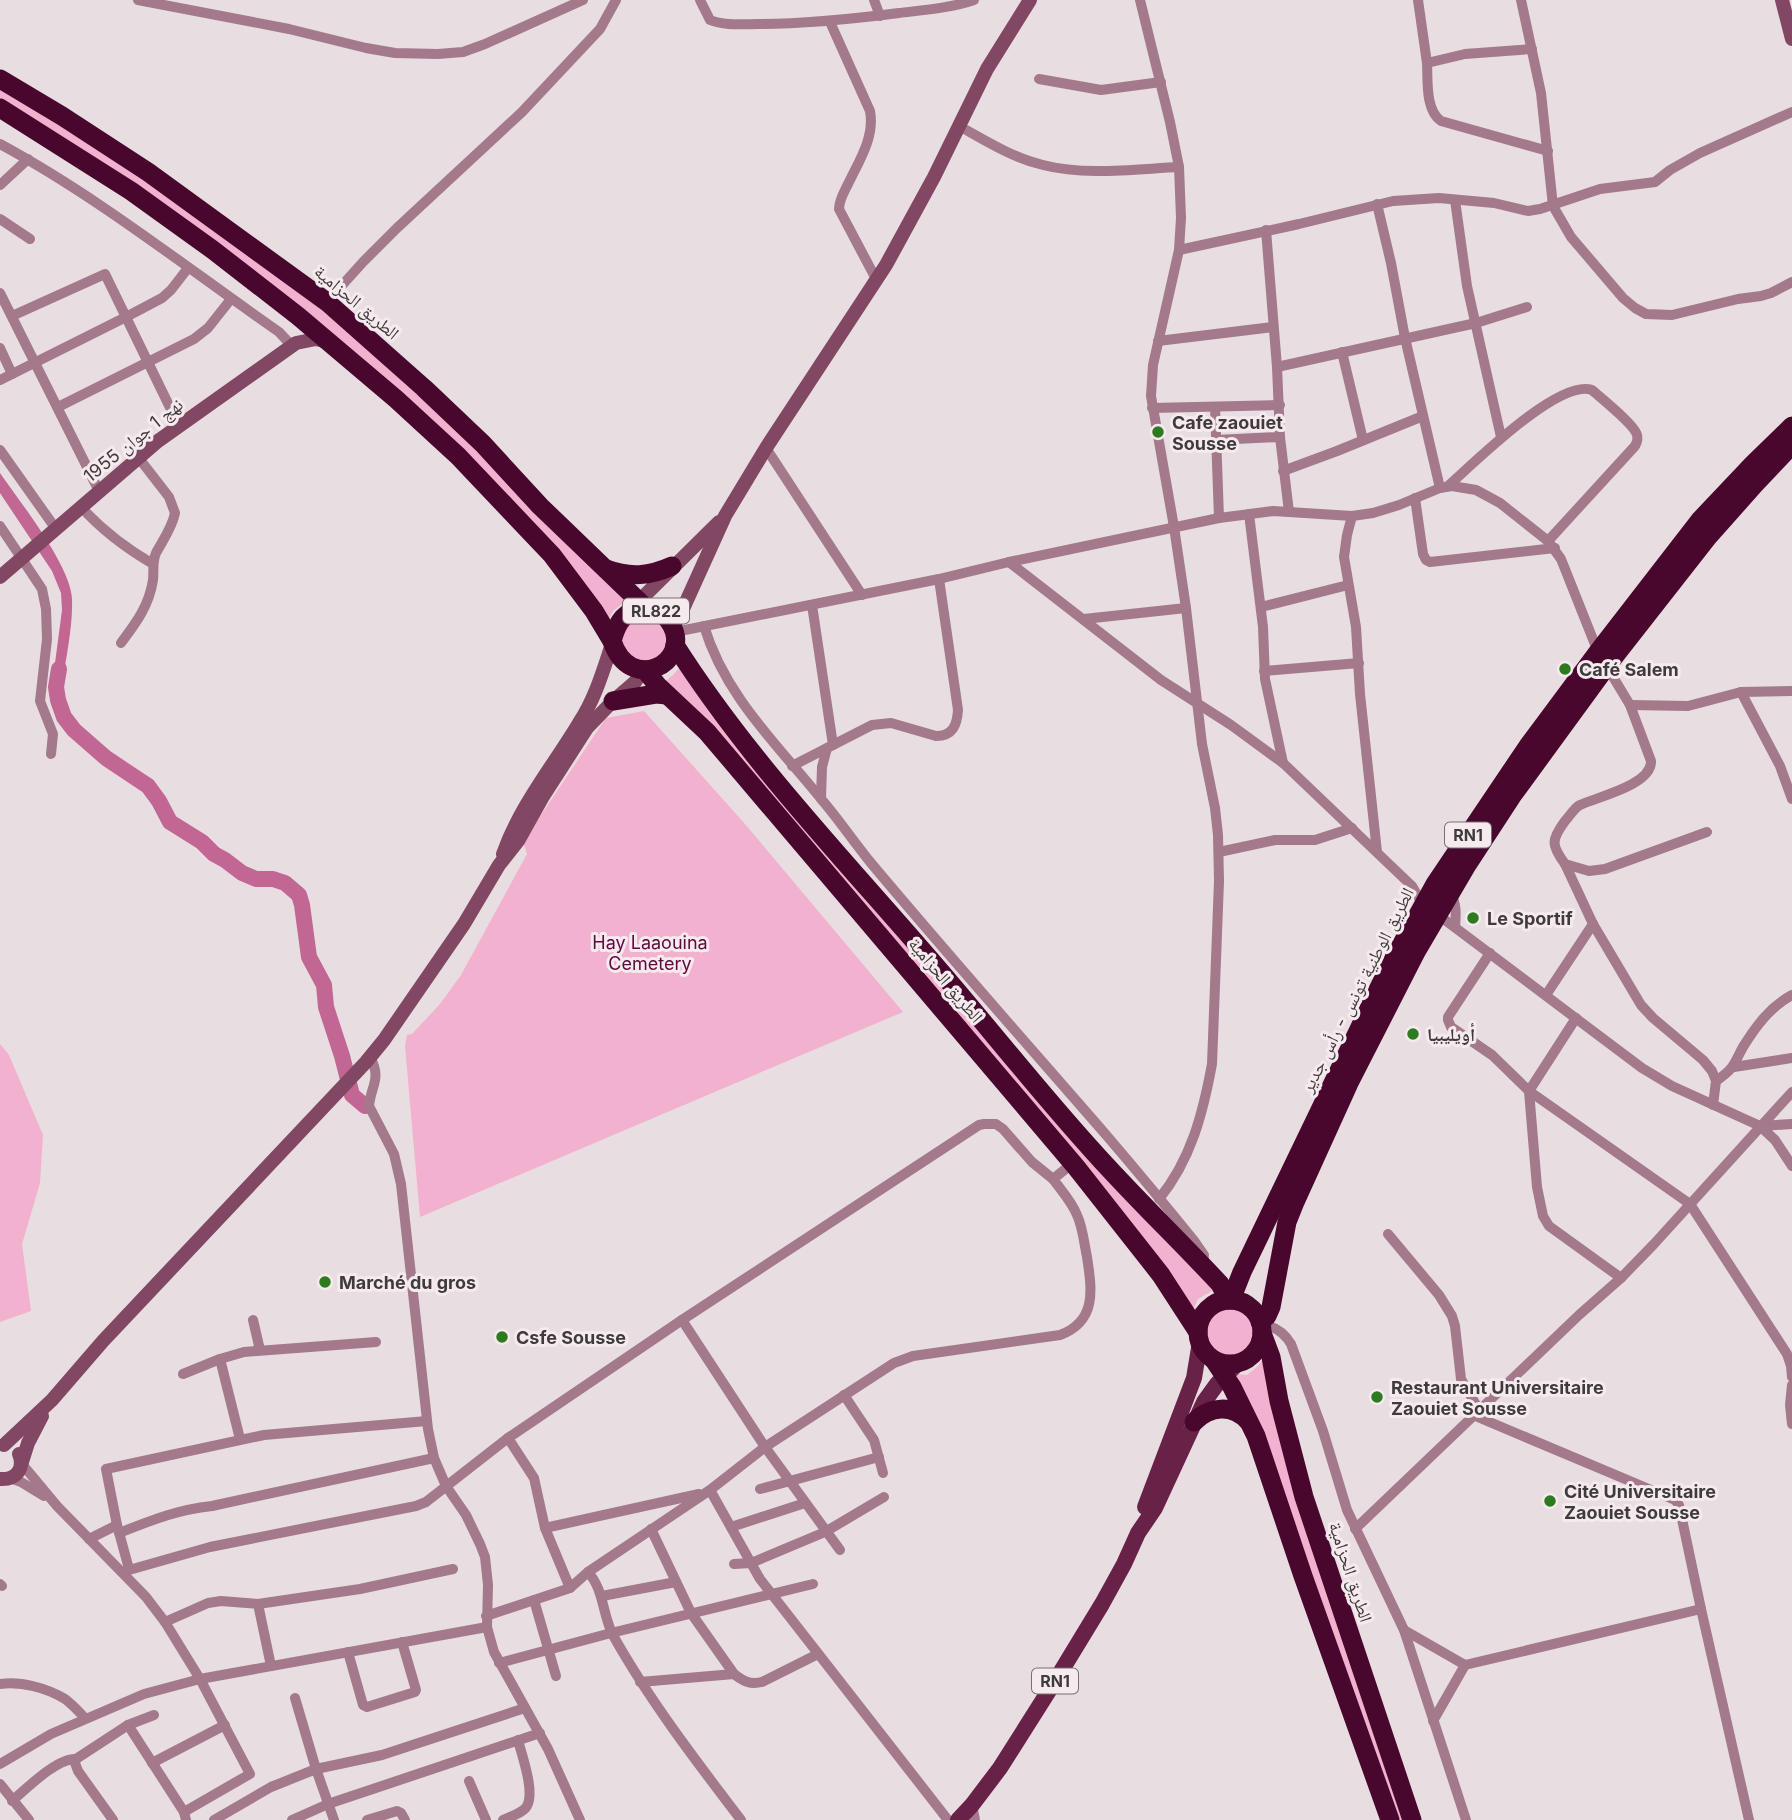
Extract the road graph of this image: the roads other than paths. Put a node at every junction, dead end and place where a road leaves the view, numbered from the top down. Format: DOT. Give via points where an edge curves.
graph roads {
  1 [pos="138,0"];
  2 [pos="583,0"];
  3 [pos="616,0"];
  4 [pos="700,0"];
  5 [pos="874,0"];
  6 [pos="1030,0"];
  7 [pos="1140,0"];
  8 [pos="1418,0"];
  9 [pos="1521,0"];
  10 [pos="1782,0"];
  11 [pos="967,1"];
  12 [pos="880,16"];
  13 [pos="830,22"];
  14 [pos="1792,39"];
  15 [pos="1532,49"];
  16 [pos="1427,63"];
  17 [pos="0,79"];
  18 [pos="1039,79"];
  19 [pos="1161,82"];
  20 [pos="0,108"];
  21 [pos="1792,113"];
  22 [pos="959,126"];
  23 [pos="0,144"];
  24 [pos="1548,151"];
  25 [pos="28,159"];
  26 [pos="1179,167"];
  27 [pos="0,185"];
  28 [pos="1455,200"];
  29 [pos="1377,204"];
  30 [pos="1553,206"];
  31 [pos="0,219"];
  32 [pos="1266,230"];
  33 [pos="30,239"];
  34 [pos="1178,250"];
  35 [pos="188,268"];
  36 [pos="876,279"];
  37 [pos="1792,282"];
  38 [pos="0,293"];
  39 [pos="231,299"];
  40 [pos="327,302"];
  41 [pos="1527,307"];
  42 [pos="12,316"];
  43 [pos="298,316"];
  44 [pos="126,317"];
  45 [pos="1476,323"];
  46 [pos="1273,327"];
  47 [pos="1405,338"];
  48 [pos="1158,341"];
  49 [pos="330,342"];
  50 [pos="294,344"];
  51 [pos="0,348"];
  52 [pos="1342,352"];
  53 [pos="34,362"];
  54 [pos="148,362"];
  55 [pos="1277,367"];
  56 [pos="12,373"];
  57 [pos="0,380"];
  58 [pos="1280,405"];
  59 [pos="58,407"];
  60 [pos="1215,407"];
  61 [pos="1152,408"];
  62 [pos="1423,416"];
  63 [pos="179,426"];
  64 [pos="1792,426"];
  65 [pos="1280,437"];
  66 [pos="1501,437"];
  67 [pos="1215,440"];
  68 [pos="1363,440"];
  69 [pos="1792,446"];
  70 [pos="766,448"];
  71 [pos="0,450"];
  72 [pos="138,457"];
  73 [pos="1283,471"];
  74 [pos="1444,487"];
  75 [pos="99,491"];
  76 [pos="1415,498"];
  77 [pos="81,507"];
  78 [pos="1289,512"];
  79 [pos="1249,514"];
  80 [pos="725,516"];
  81 [pos="1352,516"];
  82 [pos="1219,518"];
  83 [pos="0,526"];
  84 [pos="1174,527"];
  85 [pos="52,533"];
  86 [pos="1551,544"];
  87 [pos="28,553"];
  88 [pos="1009,562"];
  89 [pos="153,564"];
  90 [pos="672,566"];
  91 [pos="604,569"];
  92 [pos="0,577"];
  93 [pos="939,579"];
  94 [pos="1348,584"];
  95 [pos="862,595"];
  96 [pos="813,605"];
  97 [pos="637,607"];
  98 [pos="1261,607"];
  99 [pos="1186,608"];
  100 [pos="1084,619"];
  101 [pos="704,626"];
  102 [pos="674,635"];
  103 [pos="612,642"];
  104 [pos="121,643"];
  105 [pos="1602,659"];
  106 [pos="1359,663"];
  107 [pos="644,670"];
  108 [pos="1264,671"];
  109 [pos="1792,691"];
  110 [pos="1741,692"];
  111 [pos="667,695"];
  112 [pos="613,701"];
  113 [pos="1197,702"];
  114 [pos="1630,705"];
  115 [pos="830,747"];
  116 [pos="51,754"];
  117 [pos="1283,763"];
  118 [pos="792,766"];
  119 [pos="821,798"];
  120 [pos="1792,799"];
  121 [pos="1352,828"];
  122 [pos="1707,832"];
  123 [pos="1219,852"];
  124 [pos="1377,852"];
  125 [pos="1565,864"];
  126 [pos="499,865"];
  127 [pos="1412,886"];
  128 [pos="1443,889"];
  129 [pos="1430,909"];
  130 [pos="1594,924"];
  131 [pos="1455,927"];
  132 [pos="1490,953"];
  133 [pos="1546,995"];
  134 [pos="1792,996"];
  135 [pos="1576,1018"];
  136 [pos="1792,1058"];
  137 [pos="368,1060"];
  138 [pos="1734,1067"];
  139 [pos="1716,1081"];
  140 [pos="1529,1091"];
  141 [pos="1792,1092"];
  142 [pos="1713,1105"];
  143 [pos="1792,1124"];
  144 [pos="1760,1126"];
  145 [pos="1073,1163"];
  146 [pos="1792,1166"];
  147 [pos="1053,1179"];
  148 [pos="1159,1199"];
  149 [pos="1690,1205"];
  150 [pos="1388,1234"];
  151 [pos="1247,1261"];
  152 [pos="1205,1268"];
  153 [pos="1621,1278"];
  154 [pos="1229,1300"];
  155 [pos="253,1320"];
  156 [pos="682,1320"];
  157 [pos="1261,1327"];
  158 [pos="1199,1337"];
  159 [pos="376,1342"];
  160 [pos="260,1350"];
  161 [pos="220,1359"];
  162 [pos="1225,1366"];
  163 [pos="183,1374"];
  164 [pos="1792,1377"];
  165 [pos="1792,1385"];
  166 [pos="844,1395"];
  167 [pos="52,1400"];
  168 [pos="1476,1413"];
  169 [pos="427,1421"];
  170 [pos="1194,1422"];
  171 [pos="1250,1422"];
  172 [pos="1792,1424"];
  173 [pos="508,1438"];
  174 [pos="240,1439"];
  175 [pos="1,1445"];
  176 [pos="765,1447"];
  177 [pos="879,1457"];
  178 [pos="434,1458"];
  179 [pos="22,1463"];
  180 [pos="883,1472"];
  181 [pos="5,1480"];
  182 [pos="789,1481"];
  183 [pos="446,1486"];
  184 [pos="760,1489"];
  185 [pos="708,1491"];
  186 [pos="884,1497"];
  187 [pos="805,1503"];
  188 [pos="57,1506"];
  189 [pos="731,1527"];
  190 [pos="545,1528"];
  191 [pos="118,1529"];
  192 [pos="651,1529"];
  193 [pos="1355,1529"];
  194 [pos="825,1532"];
  195 [pos="1138,1533"];
  196 [pos="89,1539"];
  197 [pos="840,1550"];
  198 [pos="751,1563"];
  199 [pos="734,1564"];
  200 [pos="453,1569"];
  201 [pos="126,1571"];
  202 [pos="588,1572"];
  203 [pos="676,1582"];
  204 [pos="813,1584"];
  205 [pos="570,1588"];
  206 [pos="772,1595"];
  207 [pos="602,1596"];
  208 [pos="534,1600"];
  209 [pos="258,1604"];
  210 [pos="1701,1609"];
  211 [pos="691,1613"];
  212 [pos="165,1622"];
  213 [pos="487,1622"];
  214 [pos="1404,1630"];
  215 [pos="611,1633"];
  216 [pos="402,1642"];
  217 [pos="549,1650"];
  218 [pos="348,1652"];
  219 [pos="818,1654"];
  220 [pos="499,1663"];
  221 [pos="1465,1665"];
  222 [pos="271,1666"];
  223 [pos="734,1674"];
  224 [pos="556,1676"];
  225 [pos="200,1679"];
  226 [pos="640,1682"];
  227 [pos="0,1684"];
  228 [pos="295,1698"];
  229 [pos="525,1708"];
  230 [pos="154,1715"];
  231 [pos="85,1718"];
  232 [pos="1433,1721"];
  233 [pos="128,1725"];
  234 [pos="225,1725"];
  235 [pos="540,1733"];
  236 [pos="518,1740"];
  237 [pos="76,1759"];
  238 [pos="152,1763"];
  239 [pos="0,1764"];
  240 [pos="316,1769"];
  241 [pos="469,1781"];
  242 [pos="0,1784"];
  243 [pos="12,1801"];
  244 [pos="328,1804"];
  245 [pos="973,1813"];
  246 [pos="185,1816"];
  247 [pos="29,1820"];
  248 [pos="113,1820"];
  249 [pos="214,1820"];
  250 [pos="292,1820"];
  251 [pos="334,1820"];
  252 [pos="367,1820"];
  253 [pos="405,1820"];
  254 [pos="486,1820"];
  255 [pos="503,1820"];
  256 [pos="580,1820"];
  257 [pos="741,1820"];
  258 [pos="948,1820"];
  259 [pos="958,1820"];
  260 [pos="1390,1820"];
  261 [pos="1412,1820"];
  262 [pos="1466,1820"];
  263 [pos="1749,1820"];
  1 -- 2 [label="street" via="376,50 438,54 485,44"];
  3 -- 40 [label="street" via="600,29 522,112 397,228"];
  4 -- 13 [label="street" via="716,23"];
  5 -- 12 [label="street"];
  6 -- 22 [label="main road, RL822" via="987,69"];
  7 -- 19 [label="street"];
  8 -- 16 [label="street"];
  9 -- 15 [label="street"];
  10 -- 14 [label="main road"];
  11 -- 12 [label="street"];
  12 -- 13 [label="street"];
  13 -- 36 [label="street" via="871,119 866,148 839,209"];
  15 -- 16 [label="street" via="1465,54"];
  15 -- 24 [label="street"];
  16 -- 24 [label="street" via="1433,114 1438,120"];
  17 -- 40 [label="highway, الطريق الحزامية" via="148,172"];
  18 -- 19 [label="street" via="1101,90"];
  19 -- 26 [label="street"];
  20 -- 43 [label="highway, الطريق الحزامية" via="131,191"];
  21 -- 30 [label="street" via="1700,153 1655,182 1600,189"];
  22 -- 26 [label="street" via="1041,165 1093,170"];
  22 -- 36 [label="main road, RL822"];
  23 -- 25 [label="street"];
  24 -- 30 [label="street"];
  25 -- 27 [label="street"];
  25 -- 35 [label="street"];
  26 -- 34 [label="street"];
  28 -- 29 [label="street" via="1423,198"];
  28 -- 30 [label="street" via="1528,211"];
  28 -- 45 [label="street"];
  29 -- 32 [label="street"];
  29 -- 47 [label="street"];
  30 -- 37 [label="street" via="1571,237 1623,298 1646,314 1672,315 1761,296"];
  31 -- 33 [label="street"];
  32 -- 34 [label="street"];
  32 -- 46 [label="street"];
  34 -- 48 [label="street"];
  35 -- 39 [label="street"];
  35 -- 44 [label="street" via="162,298"];
  36 -- 70 [label="main road, RL822"];
  38 -- 42 [label="street"];
  39 -- 50 [label="street"];
  39 -- 54 [label="street" via="194,339"];
  40 -- 91 [label="highway, الطريق الحزامية" via="483,444"];
  41 -- 45 [label="street"];
  42 -- 44 [label="street" via="105,274"];
  42 -- 53 [label="street"];
  43 -- 49 [label="highway, الطريق الحزامية"];
  43 -- 50 [label="main road" via="301,329"];
  44 -- 53 [label="street"];
  44 -- 54 [label="street"];
  45 -- 47 [label="street"];
  45 -- 66 [label="street"];
  46 -- 48 [label="street"];
  46 -- 55 [label="street"];
  47 -- 52 [label="street"];
  47 -- 62 [label="street"];
  48 -- 61 [label="street"];
  49 -- 50 [label="main road" via="316,339"];
  49 -- 103 [label="highway, الطريق الحزامية" via="458,456 531,532 566,571"];
  50 -- 63 [label="main road, نهج 1 جوان 1955"];
  51 -- 56 [label="street"];
  52 -- 55 [label="street"];
  52 -- 68 [label="street"];
  53 -- 56 [label="street"];
  53 -- 59 [label="street"];
  54 -- 59 [label="street"];
  54 -- 63 [label="street"];
  55 -- 58 [label="street"];
  56 -- 57 [label="street"];
  58 -- 60 [label="street"];
  58 -- 65 [label="street"];
  59 -- 75 [label="street"];
  60 -- 61 [label="street"];
  60 -- 67 [label="street"];
  61 -- 84 [label="street"];
  62 -- 68 [label="street"];
  62 -- 74 [label="street"];
  63 -- 72 [label="main road, نهج 1 جوان 1955"];
  64 -- 105 [label="highway, الطريق الوطنية تونس - رأس جدير / RN1" via="1700,520"];
  65 -- 67 [label="street"];
  65 -- 73 [label="street"];
  66 -- 74 [label="street"];
  66 -- 86 [label="street" via="1540,408 1586,387 1636,432 1635,446"];
  67 -- 82 [label="street"];
  68 -- 73 [label="street"];
  69 -- 105 [label="highway, الطريق الوطنية تونس - رأس جدير / RN1"];
  70 -- 80 [label="main road, RL822"];
  70 -- 95 [label="street"];
  71 -- 85 [label="street"];
  72 -- 75 [label="main road, نهج 1 جوان 1955"];
  72 -- 89 [label="street" via="174,508 174,518"];
  73 -- 78 [label="street"];
  74 -- 76 [label="street"];
  74 -- 86 [label="street" via="1489,496"];
  75 -- 77 [label="main road, نهج 1 جوان 1955"];
  76 -- 81 [label="street"];
  76 -- 86 [label="street" via="1426,561"];
  77 -- 85 [label="main road, نهج 1 جوان 1955"];
  77 -- 89 [label="street"];
  78 -- 79 [label="street"];
  78 -- 81 [label="street"];
  79 -- 82 [label="street"];
  79 -- 98 [label="street"];
  80 -- 90 [label="main road, RL822"];
  80 -- 102 [label="main road, RL822"];
  81 -- 94 [label="street" via="1344,557"];
  82 -- 84 [label="street"];
  83 -- 87 [label="street"];
  84 -- 88 [label="street"];
  84 -- 99 [label="street"];
  85 -- 87 [label="main road, نهج 1 جوان 1955"];
  86 -- 105 [label="street"];
  87 -- 92 [label="main road, نهج 1 جوان 1955"];
  87 -- 116 [label="street" via="47,609 40,701 53,734"];
  88 -- 93 [label="street"];
  88 -- 100 [label="street"];
  89 -- 104 [label="street" via="143,613"];
  90 -- 91 [label="highway" via="632,575"];
  90 -- 97 [label="main road, RL822"];
  91 -- 97 [label="highway, الطريق الحزامية"];
  93 -- 95 [label="street"];
  93 -- 115 [label="street" via="958,710 954,730 936,736 883,723"];
  94 -- 98 [label="street"];
  94 -- 106 [label="street"];
  95 -- 96 [label="street"];
  96 -- 101 [label="street"];
  96 -- 115 [label="street"];
  97 -- 102 [label="highway, الطريق الحزامية / RL822" via="662,614"];
  97 -- 103 [label="highway, RL822" via="617,625"];
  98 -- 108 [label="street"];
  99 -- 100 [label="street"];
  99 -- 113 [label="street"];
  100 -- 113 [label="street" via="1150,672"];
  101 -- 102 [label="street"];
  101 -- 118 [label="street" via="731,687"];
  102 -- 107 [label="highway, RL822" via="672,653 661,666"];
  102 -- 152 [label="highway, الطريق الحزامية" via="725,719 827,842 1090,1149"];
  103 -- 107 [label="highway, الطريق الحزامية / RL822" via="625,663"];
  103 -- 126 [label="main road" via="588,709 509,836"];
  105 -- 114 [label="street"];
  105 -- 128 [label="highway, الطريق الوطنية تونس - رأس جدير / RN1" via="1528,746"];
  106 -- 108 [label="street"];
  106 -- 124 [label="street"];
  107 -- 111 [label="highway, الطريق الحزامية"];
  107 -- 112 [label="main road"];
  108 -- 117 [label="street"];
  109 -- 110 [label="street"];
  110 -- 114 [label="street" via="1688,706"];
  110 -- 120 [label="street"];
  111 -- 112 [label="highway"];
  111 -- 145 [label="highway, الطريق الحزامية" via="707,732"];
  112 -- 126 [label="main road" via="587,728"];
  113 -- 117 [label="street"];
  113 -- 123 [label="street"];
  114 -- 125 [label="street" via="1651,769 1612,795 1576,808 1554,836 1554,847"];
  115 -- 118 [label="street"];
  115 -- 119 [label="street" via="822,766"];
  117 -- 121 [label="street"];
  118 -- 119 [label="street"];
  119 -- 148 [label="street" via="868,860"];
  121 -- 123 [label="street" via="1315,840 1275,840"];
  121 -- 124 [label="street"];
  122 -- 125 [label="street" via="1605,869 1589,871"];
  123 -- 148 [label="street" via="1210,1076 1186,1158"];
  124 -- 127 [label="street"];
  125 -- 130 [label="street"];
  126 -- 137 [label="main road" via="464,924"];
  127 -- 128 [label="street"];
  127 -- 129 [label="street"];
  128 -- 129 [label="highway, الطريق الوطنية تونس - رأس جدير / RN1"];
  128 -- 131 [label="street" via="1454,900"];
  129 -- 131 [label="street"];
  129 -- 151 [label="highway, الطريق الوطنية تونس - رأس جدير / RN1" via="1388,969"];
  129 -- 157 [label="highway, الطريق الوطنية تونس - رأس جدير / RN1" via="1411,961 1295,1202 1271,1307"];
  130 -- 133 [label="street"];
  130 -- 139 [label="street" via="1641,1004 1703,1060"];
  131 -- 132 [label="street"];
  132 -- 133 [label="street"];
  132 -- 140 [label="street" via="1448,1020 1454,1030 1492,1055"];
  133 -- 135 [label="street"];
  134 -- 138 [label="street" via="1763,1019"];
  135 -- 140 [label="street"];
  135 -- 142 [label="street" via="1642,1068"];
  136 -- 138 [label="street"];
  137 -- 167 [label="main road"];
  137 -- 169 [label="street" via="377,1073 369,1106 394,1154 401,1184"];
  138 -- 139 [label="street"];
  139 -- 142 [label="street"];
  140 -- 149 [label="street"];
  140 -- 153 [label="street" via="1544,1216 1560,1236"];
  141 -- 144 [label="street"];
  142 -- 144 [label="street"];
  143 -- 144 [label="street"];
  144 -- 146 [label="street"];
  144 -- 149 [label="street"];
  145 -- 147 [label="street"];
  145 -- 158 [label="highway, الطريق الحزامية" via="1161,1275"];
  147 -- 156 [label="street" via="1003,1129 984,1124"];
  147 -- 166 [label="street" via="1082,1226 1091,1289 1083,1320 1060,1335 914,1356 894,1363"];
  148 -- 152 [label="street" via="1201,1249"];
  149 -- 153 [label="street"];
  149 -- 164 [label="street" via="1787,1354"];
  150 -- 168 [label="street" via="1452,1316 1461,1379"];
  151 -- 152 [label="highway" via="1229,1272"];
  151 -- 154 [label="highway, الطريق الوطنية تونس - رأس جدير / RN1"];
  152 -- 154 [label="highway, الطريق الحزامية"];
  153 -- 168 [label="street"];
  154 -- 157 [label="highway" via="1246,1304"];
  154 -- 158 [label="highway, RN1" via="1204,1314"];
  155 -- 160 [label="street"];
  156 -- 173 [label="street"];
  156 -- 176 [label="street"];
  157 -- 162 [label="highway, RN1" via="1255,1352"];
  157 -- 193 [label="street" via="1293,1352"];
  157 -- 261 [label="highway, الطريق الحزامية" via="1304,1497"];
  158 -- 162 [label="highway" via="1203,1349"];
  158 -- 195 [label="main road, RN1" via="1194,1378"];
  159 -- 160 [label="street"];
  160 -- 161 [label="street"];
  161 -- 163 [label="street"];
  161 -- 174 [label="street"];
  162 -- 170 [label="main road, RN1"];
  162 -- 171 [label="highway"];
  165 -- 172 [label="street"];
  166 -- 176 [label="street"];
  166 -- 177 [label="street" via="874,1440"];
  167 -- 175 [label="main road"];
  167 -- 179 [label="main road"];
  168 -- 193 [label="street"];
  168 -- 210 [label="street" via="1675,1500"];
  169 -- 174 [label="street"];
  169 -- 178 [label="street"];
  170 -- 171 [label="highway" via="1222,1408"];
  170 -- 195 [label="main road, RN1" via="1155,1508"];
  171 -- 260 [label="highway"];
  173 -- 183 [label="street"];
  173 -- 190 [label="street" via="534,1478"];
  174 -- 191 [label="street" via="106,1469"];
  175 -- 179 [label="main road" via="14,1448"];
  176 -- 182 [label="street"];
  176 -- 185 [label="street"];
  177 -- 180 [label="street"];
  177 -- 182 [label="street"];
  178 -- 183 [label="street"];
  178 -- 191 [label="street" via="186,1509"];
  179 -- 181 [label="main road" via="18,1473"];
  179 -- 188 [label="street"];
  181 -- 188 [label="street" via="33,1488"];
  182 -- 184 [label="street"];
  182 -- 187 [label="street"];
  183 -- 201 [label="street" via="416,1506 210,1547"];
  183 -- 213 [label="street" via="485,1557"];
  185 -- 189 [label="street"];
  185 -- 190 [label="street"];
  185 -- 192 [label="street"];
  186 -- 194 [label="street"];
  187 -- 189 [label="street"];
  187 -- 194 [label="street"];
  188 -- 196 [label="street"];
  189 -- 198 [label="street"];
  190 -- 205 [label="street"];
  191 -- 196 [label="street"];
  191 -- 201 [label="street"];
  192 -- 202 [label="street"];
  192 -- 203 [label="street"];
  193 -- 214 [label="street"];
  194 -- 197 [label="street"];
  194 -- 198 [label="street"];
  195 -- 245 [label="main road, RN1" via="1102,1604"];
  196 -- 201 [label="street"];
  198 -- 199 [label="street"];
  198 -- 206 [label="street"];
  200 -- 209 [label="street"];
  201 -- 212 [label="street"];
  202 -- 205 [label="street"];
  202 -- 207 [label="street"];
  203 -- 207 [label="street"];
  203 -- 211 [label="street"];
  204 -- 206 [label="street"];
  205 -- 208 [label="street"];
  206 -- 211 [label="street"];
  206 -- 219 [label="street"];
  207 -- 215 [label="street"];
  208 -- 213 [label="street"];
  208 -- 217 [label="street"];
  209 -- 212 [label="street" via="208,1603"];
  209 -- 222 [label="street"];
  210 -- 221 [label="street"];
  210 -- 263 [label="street"];
  211 -- 215 [label="street"];
  211 -- 223 [label="street"];
  212 -- 225 [label="street"];
  213 -- 216 [label="street"];
  213 -- 220 [label="street"];
  214 -- 221 [label="street"];
  214 -- 232 [label="street"];
  215 -- 217 [label="street"];
  215 -- 226 [label="street"];
  216 -- 218 [label="street"];
  216 -- 218 [label="street" via="415,1692 367,1707"];
  217 -- 220 [label="street"];
  217 -- 224 [label="street"];
  218 -- 222 [label="street"];
  219 -- 223 [label="street" via="755,1684"];
  219 -- 258 [label="street"];
  220 -- 229 [label="street"];
  221 -- 232 [label="street"];
  222 -- 225 [label="street"];
  223 -- 226 [label="street"];
  225 -- 231 [label="street" via="144,1693"];
  225 -- 234 [label="street"];
  226 -- 257 [label="street"];
  227 -- 231 [label="street" via="45,1690"];
  228 -- 240 [label="street"];
  229 -- 235 [label="street"];
  229 -- 240 [label="street" via="383,1755"];
  230 -- 233 [label="street"];
  231 -- 239 [label="street"];
  232 -- 262 [label="street"];
  233 -- 237 [label="street"];
  233 -- 238 [label="street"];
  234 -- 238 [label="street"];
  234 -- 246 [label="street" via="250,1774"];
  235 -- 236 [label="street"];
  235 -- 256 [label="street"];
  236 -- 244 [label="street"];
  236 -- 255 [label="street" via="527,1772 527,1805"];
  237 -- 243 [label="street" via="55,1767"];
  237 -- 248 [label="street" via="78,1771"];
  238 -- 246 [label="street"];
  240 -- 244 [label="street"];
  240 -- 249 [label="street" via="271,1787"];
  241 -- 254 [label="street"];
  242 -- 243 [label="street"];
  243 -- 247 [label="street"];
  244 -- 250 [label="street"];
  244 -- 251 [label="street"];
  245 -- 259 [label="main road, RN1"];
  252 -- 253 [label="street" via="397,1811"];
}
